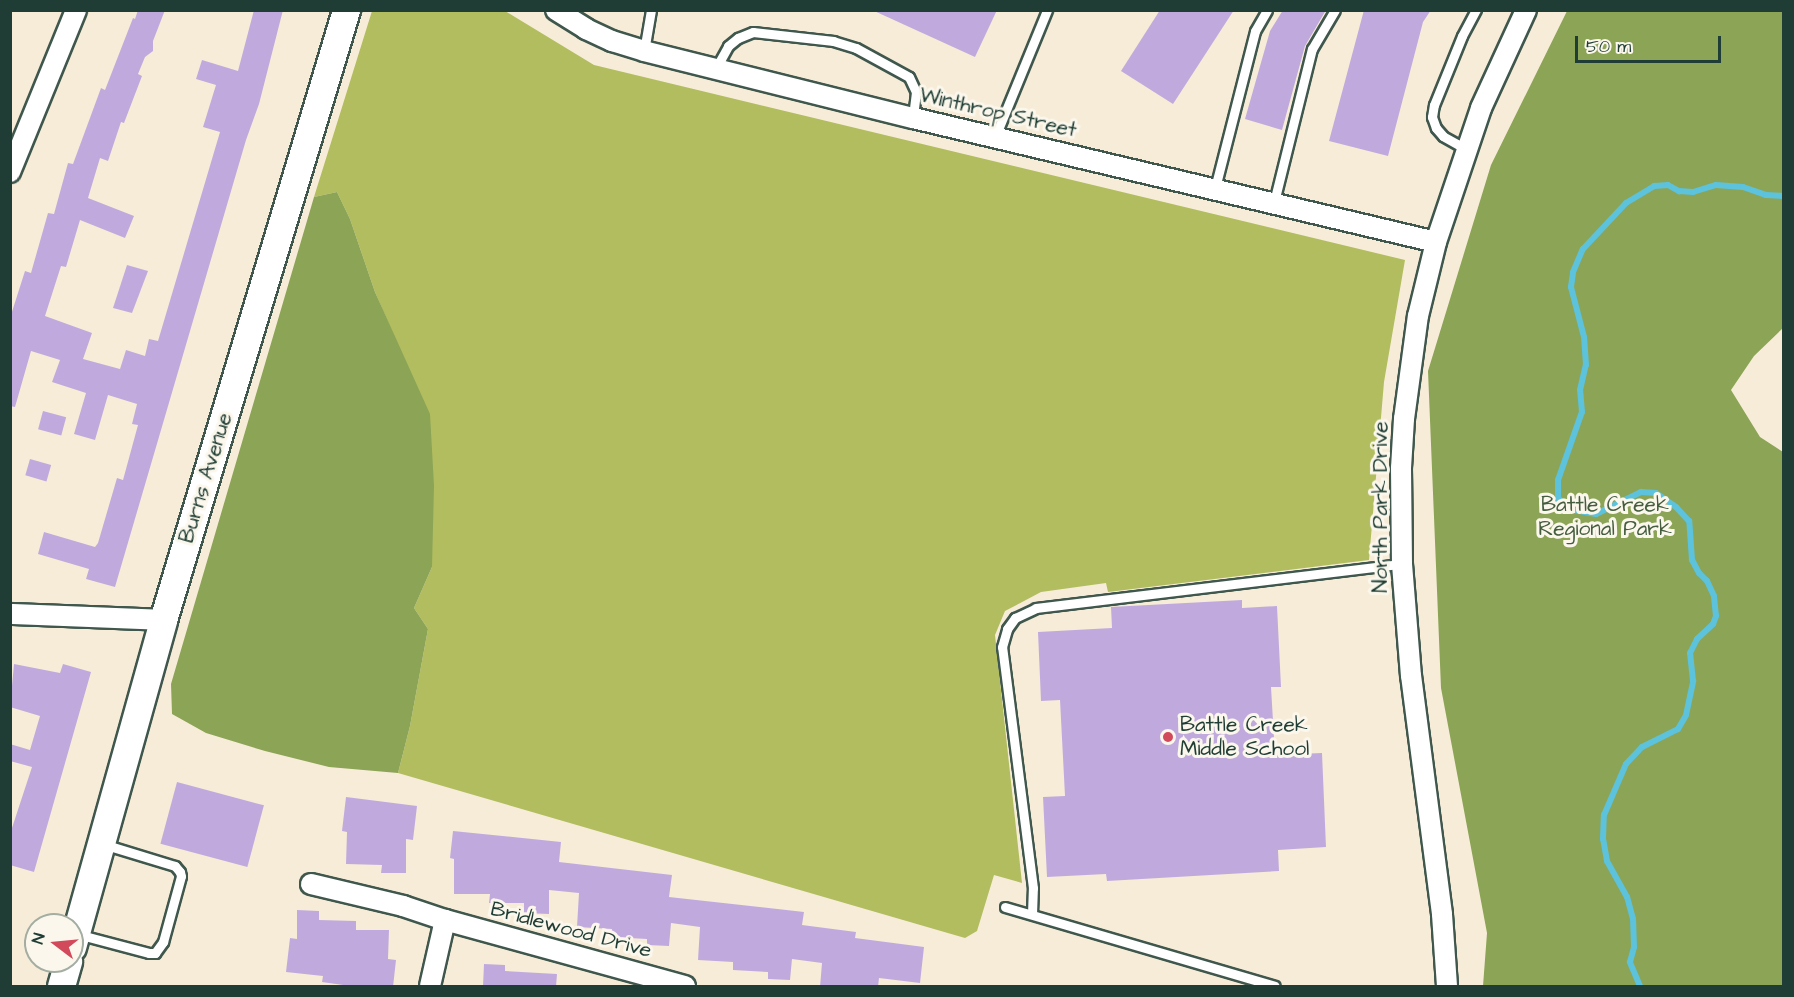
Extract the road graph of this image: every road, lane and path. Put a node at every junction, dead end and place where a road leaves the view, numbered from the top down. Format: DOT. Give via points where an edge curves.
graph roads {
  1 [pos="76,10"];
  2 [pos="346,10"];
  3 [pos="556,10"];
  4 [pos="651,10"];
  5 [pos="1047,10"];
  6 [pos="1267,10"];
  7 [pos="1335,10"];
  8 [pos="1476,10"];
  9 [pos="1526,10"];
  10 [pos="644,51"];
  11 [pos="716,68"];
  12 [pos="913,118"];
  13 [pos="995,137"];
  14 [pos="1466,149"];
  15 [pos="10,172"];
  16 [pos="1215,188"];
  17 [pos="1274,202"];
  18 [pos="1436,242"];
  19 [pos="1401,564"];
  20 [pos="10,614"];
  21 [pos="163,620"];
  22 [pos="101,843"];
  23 [pos="311,884"];
  24 [pos="1005,907"];
  25 [pos="82,913"];
  26 [pos="1032,915"];
  27 [pos="445,920"];
  28 [pos="84,942"];
  29 [pos="430,987"];
  30 [pos="685,987"];
  31 [pos="1275,987"];
  32 [pos="1447,987"];
  1 -- 15 [label="street"];
  2 -- 21 [label="street, Burns Avenue"];
  3 -- 10 [label="street, Winthrop Street" via="603,37"];
  4 -- 10 [label="lane"];
  5 -- 13 [label="lane"];
  6 -- 16 [label="lane" via="1255,31"];
  7 -- 17 [label="lane" via="1312,50"];
  8 -- 14 [label="lane" via="1432,117 1443,136"];
  9 -- 14 [label="street, North Park Drive"];
  10 -- 11 [label="street, Winthrop Street"];
  11 -- 12 [label="street, Winthrop Street"];
  11 -- 12 [label="lane" via="728,46 753,32 832,41 856,48 909,77 916,92"];
  12 -- 13 [label="street, Winthrop Street"];
  13 -- 16 [label="street, Winthrop Street"];
  14 -- 18 [label="street, North Park Drive"];
  16 -- 17 [label="street, Winthrop Street"];
  17 -- 18 [label="street, Winthrop Street"];
  18 -- 19 [label="street, North Park Drive" via="1419,316 1406,409 1401,468"];
  19 -- 26 [label="lane" via="1036,608 1015,618 1002,647 1033,888"];
  19 -- 32 [label="street, North Park Drive" via="1411,676 1443,914"];
  20 -- 21 [label="street"];
  21 -- 22 [label="street, Burns Avenue"];
  22 -- 25 [label="street, Burns Avenue"];
  22 -- 28 [label="lane" via="176,866 182,876 163,942 155,953"];
  23 -- 27 [label="street, Bridlewood Drive"];
  24 -- 26 [label="lane"];
  26 -- 31 [label="lane"];
  27 -- 29 [label="street"];
  27 -- 30 [label="street, Bridlewood Drive"];
}
